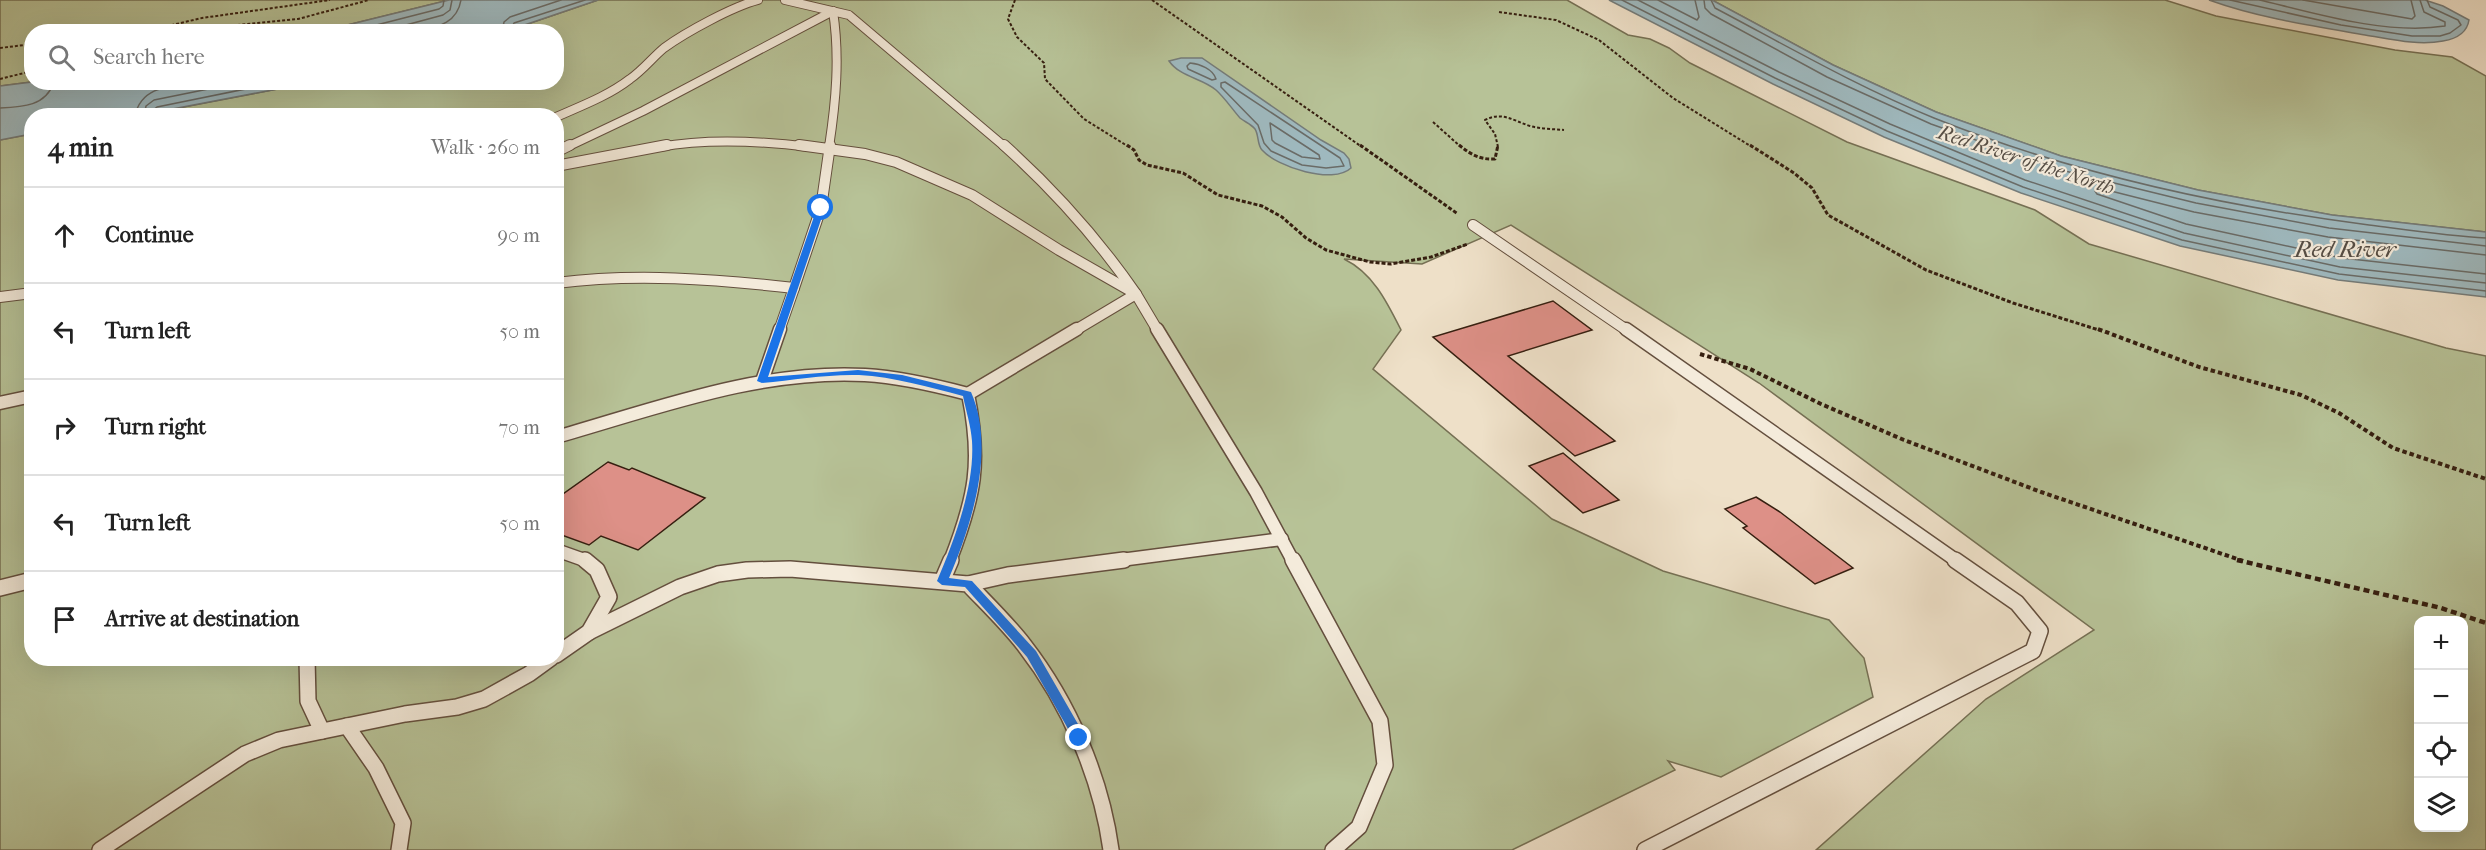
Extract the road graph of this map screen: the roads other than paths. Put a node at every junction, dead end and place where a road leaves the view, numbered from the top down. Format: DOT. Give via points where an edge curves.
graph roads {
  1 [pos="758,0"];
  2 [pos="785,0"];
  3 [pos="833,11"];
  4 [pos="564,114"];
  5 [pos="564,148"];
  6 [pos="829,149"];
  7 [pos="564,165"];
  8 [pos="1473,225"];
  9 [pos="564,282"];
  10 [pos="794,288"];
  11 [pos="24,294"];
  12 [pos="1136,294"];
  13 [pos="0,297"];
  14 [pos="762,381"];
  15 [pos="968,394"];
  16 [pos="24,398"];
  17 [pos="0,403"];
  18 [pos="564,435"];
  19 [pos="1282,539"];
  20 [pos="564,552"];
  21 [pos="942,581"];
  22 [pos="24,582"];
  23 [pos="968,584"];
  24 [pos="0,588"];
  25 [pos="589,632"];
  26 [pos="564,649"];
  27 [pos="307,666"];
  28 [pos="540,666"];
  29 [pos="347,726"];
  30 [pos="322,731"];
  31 [pos="100,850"];
  32 [pos="399,850"];
  33 [pos="1111,850"];
  34 [pos="1333,850"];
  35 [pos="1645,850"];
  1 -- 4 [label="lane" via="738,5 663,49 628,81"];
  2 -- 3 [label="lane"];
  3 -- 5 [label="lane"];
  3 -- 6 [label="lane" via="837,96"];
  3 -- 12 [label="lane" via="849,15 1007,148 1069,206 1116,261"];
  6 -- 7 [label="lane" via="735,141 681,143"];
  6 -- 10 [label="lane" via="821,208"];
  6 -- 12 [label="lane" via="896,162 972,195"];
  8 -- 35 [label="lane" via="2017,603 2040,631 2033,651"];
  9 -- 10 [label="lane" via="621,276 714,279"];
  10 -- 14 [label="lane"];
  11 -- 13 [label="lane"];
  12 -- 15 [label="lane"];
  12 -- 19 [label="lane"];
  14 -- 15 [label="lane" via="858,373 902,378"];
  14 -- 18 [label="lane"];
  15 -- 21 [label="lane" via="977,442 974,480 956,549"];
  16 -- 17 [label="lane"];
  19 -- 23 [label="lane" via="1008,575"];
  19 -- 34 [label="lane" via="1380,721 1385,765 1359,828"];
  20 -- 25 [label="lane" via="579,555 601,573 609,597"];
  21 -- 23 [label="lane"];
  21 -- 25 [label="lane" via="776,569 735,571 645,602"];
  22 -- 24 [label="lane"];
  23 -- 33 [label="lane" via="1032,654 1079,738 1099,793"];
  25 -- 26 [label="lane"];
  27 -- 30 [label="lane" via="308,700"];
  28 -- 29 [label="lane" via="484,699 457,708"];
  29 -- 30 [label="lane"];
  29 -- 32 [label="lane" via="376,768 403,824"];
  30 -- 31 [label="lane" via="279,740 245,754"];
}
